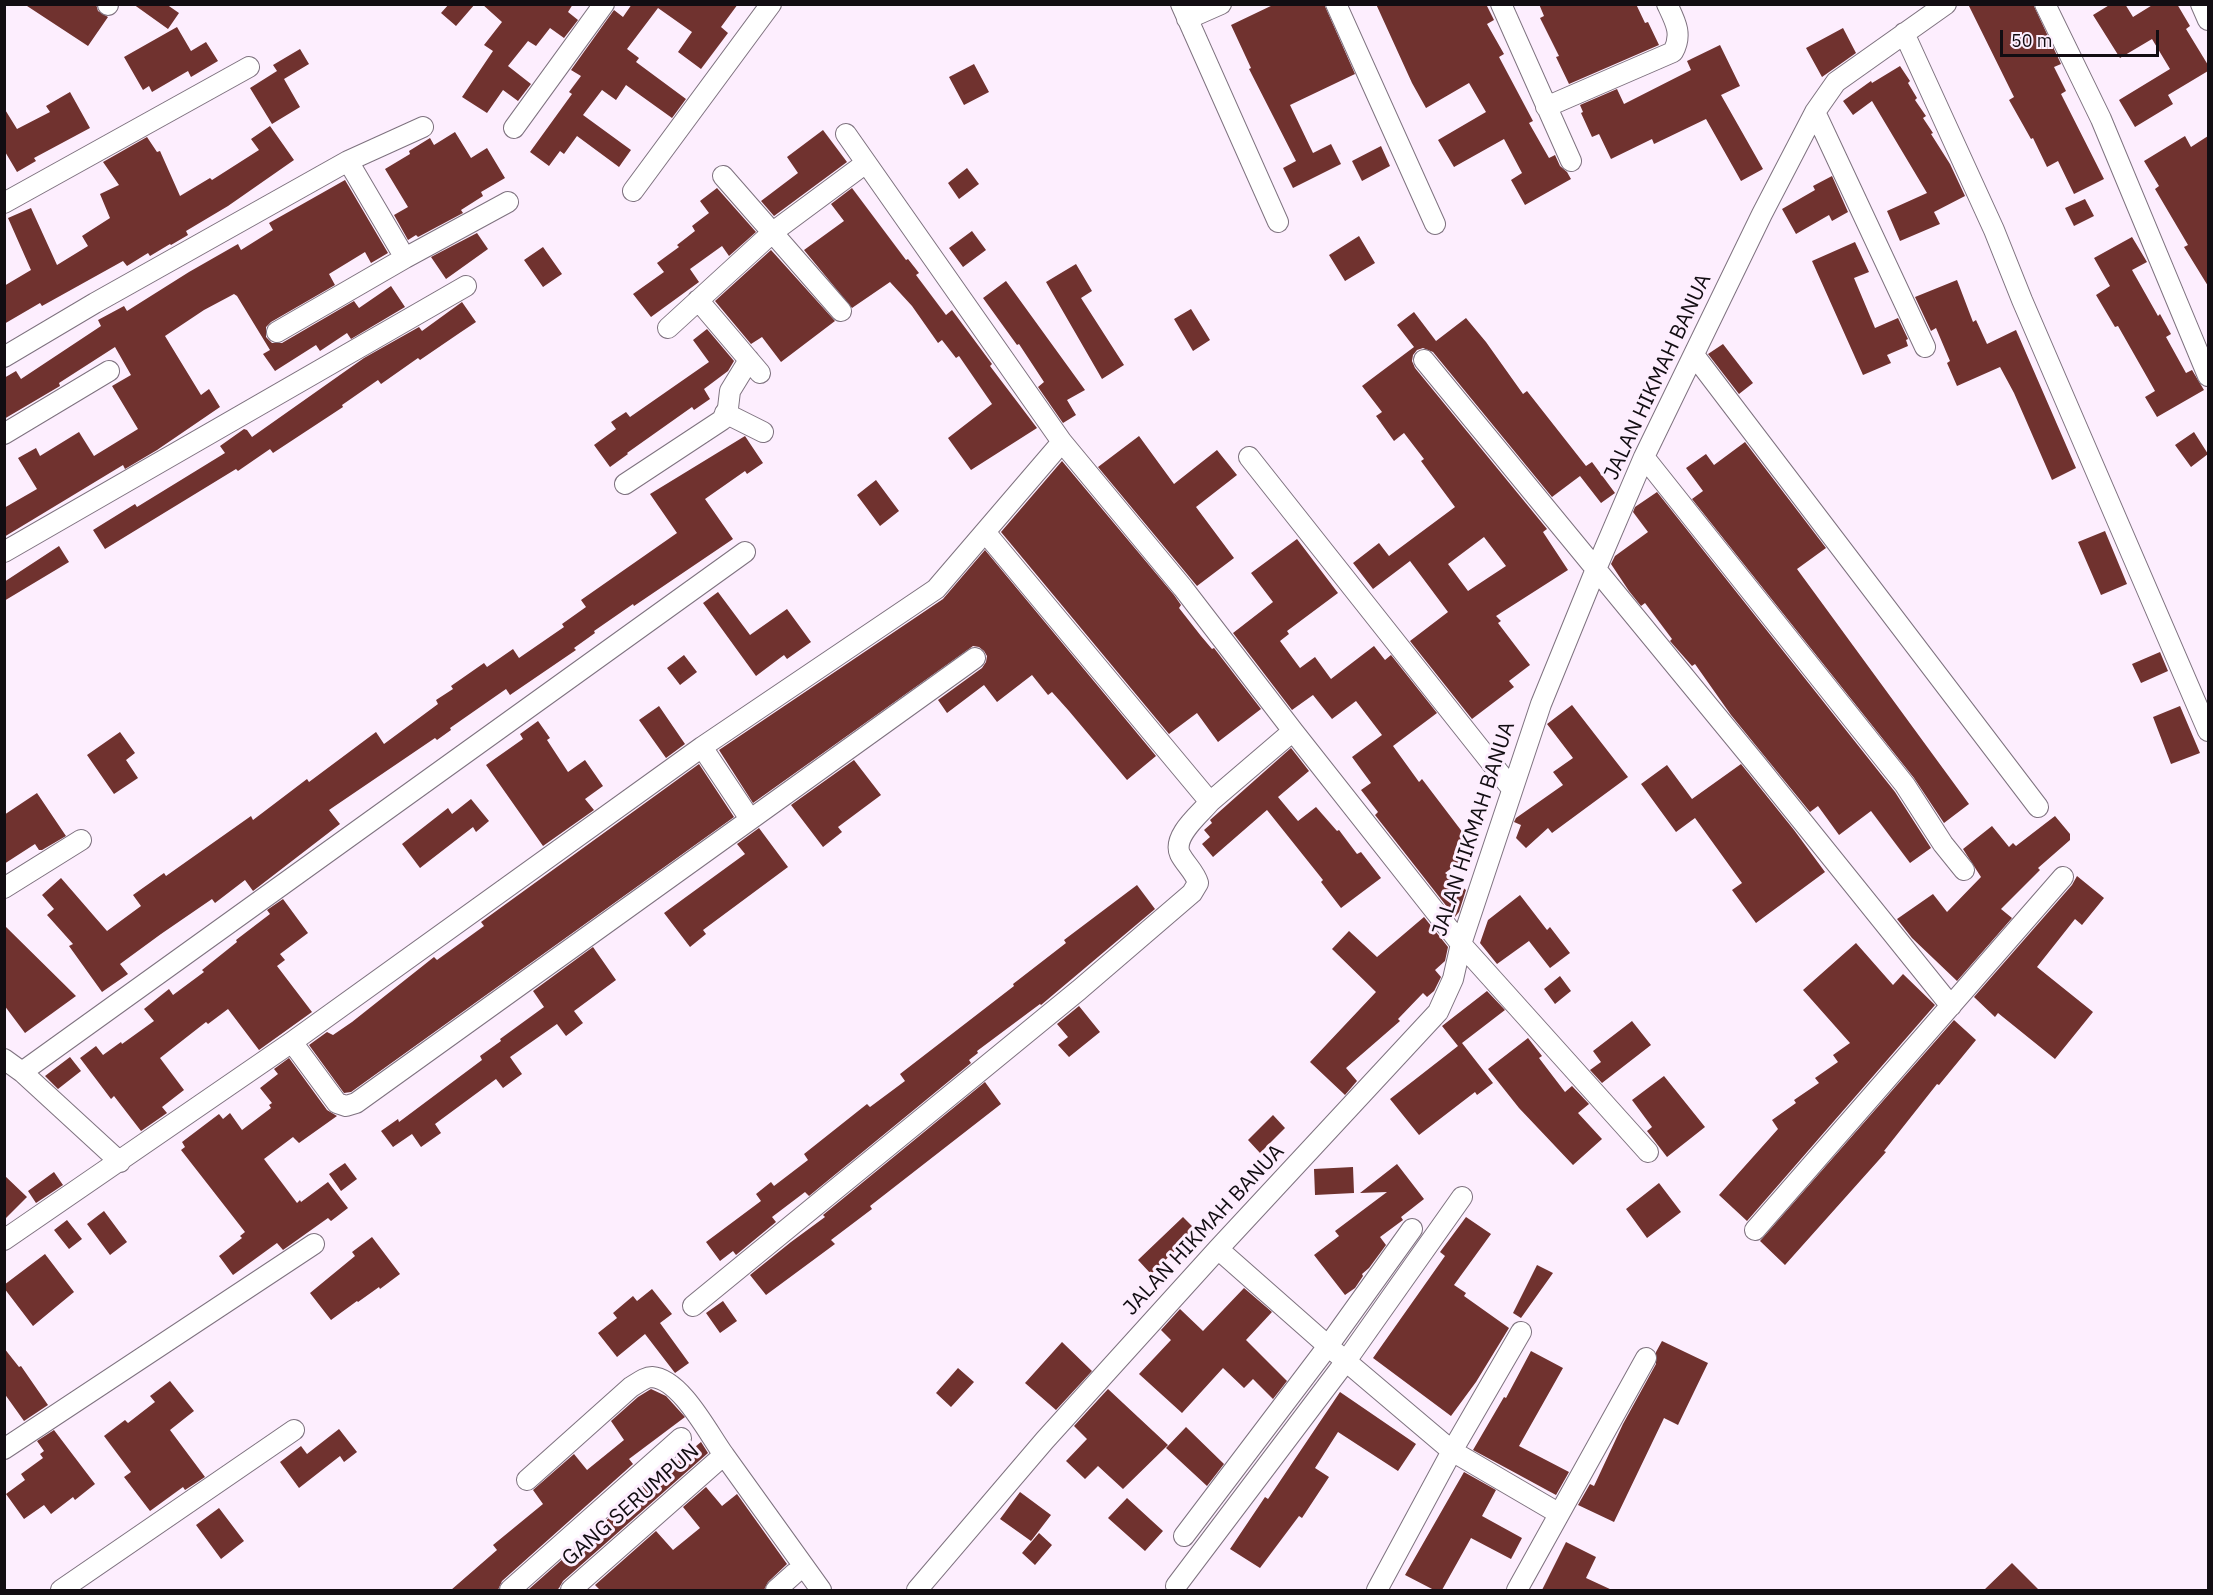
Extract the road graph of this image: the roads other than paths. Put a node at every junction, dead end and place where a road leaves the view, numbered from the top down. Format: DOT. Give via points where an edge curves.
graph roads {
  1 [pos="604,4"];
  2 [pos="771,4"];
  3 [pos="1221,4"];
  4 [pos="1336,4"];
  5 [pos="1501,4"];
  6 [pos="1667,4"];
  7 [pos="2045,4"];
  8 [pos="2201,4"];
  9 [pos="1942,6"];
  10 [pos="1184,12"];
  11 [pos="2208,20"];
  12 [pos="1904,33"];
  13 [pos="249,67"];
  14 [pos="1546,107"];
  15 [pos="1815,112"];
  16 [pos="423,127"];
  17 [pos="514,128"];
  18 [pos="846,134"];
  19 [pos="348,161"];
  20 [pos="1571,161"];
  21 [pos="866,163"];
  22 [pos="723,176"];
  23 [pos="633,191"];
  24 [pos="508,202"];
  25 [pos="4,203"];
  26 [pos="1278,222"];
  27 [pos="1435,224"];
  28 [pos="773,232"];
  29 [pos="405,258"];
  30 [pos="466,286"];
  31 [pos="698,300"];
  32 [pos="841,311"];
  33 [pos="668,328"];
  34 [pos="277,332"];
  35 [pos="1925,347"];
  36 [pos="1694,355"];
  37 [pos="4,357"];
  38 [pos="1424,360"];
  39 [pos="109,371"];
  40 [pos="2208,376"];
  41 [pos="725,413"];
  42 [pos="763,432"];
  43 [pos="4,434"];
  44 [pos="1062,442"];
  45 [pos="1249,457"];
  46 [pos="1644,457"];
  47 [pos="625,484"];
  48 [pos="985,532"];
  49 [pos="4,552"];
  50 [pos="745,552"];
  51 [pos="1596,569"];
  52 [pos="975,658"];
  53 [pos="1293,731"];
  54 [pos="2208,731"];
  55 [pos="702,747"];
  56 [pos="1512,789"];
  57 [pos="1210,802"];
  58 [pos="2038,807"];
  59 [pos="750,819"];
  60 [pos="81,840"];
  61 [pos="1964,870"];
  62 [pos="2063,877"];
  63 [pos="4,888"];
  64 [pos="1461,944"];
  65 [pos="1951,1006"];
  66 [pos="292,1042"];
  67 [pos="4,1059"];
  68 [pos="22,1072"];
  69 [pos="1648,1152"];
  70 [pos="120,1162"];
  71 [pos="1462,1197"];
  72 [pos="1412,1229"];
  73 [pos="1755,1230"];
  74 [pos="4,1240"];
  75 [pos="314,1244"];
  76 [pos="1218,1249"];
  77 [pos="693,1306"];
  78 [pos="1521,1332"];
  79 [pos="1328,1346"];
  80 [pos="1646,1358"];
  81 [pos="1346,1361"];
  82 [pos="294,1430"];
  83 [pos="681,1438"];
  84 [pos="4,1449"];
  85 [pos="1452,1450"];
  86 [pos="724,1455"];
  87 [pos="527,1480"];
  88 [pos="1558,1513"];
  89 [pos="1184,1536"];
  90 [pos="795,1573"];
  91 [pos="1176,1586"];
  92 [pos="62,1590"];
  93 [pos="510,1590"];
  94 [pos="571,1590"];
  95 [pos="776,1590"];
  96 [pos="821,1590"];
  97 [pos="917,1590"];
  98 [pos="1377,1590"];
  99 [pos="1517,1590"];
  1 -- 17 [label="street"];
  2 -- 23 [label="street"];
  3 -- 10 [label="street"];
  4 -- 27 [label="street"];
  5 -- 14 [label="street"];
  6 -- 14 [label="street" via="1678,28 1673,51"];
  7 -- 40 [label="street" via="2101,120"];
  8 -- 11 [label="street"];
  9 -- 12 [label="street, JALAN HIKMAH BANUA"];
  10 -- 26 [label="street"];
  12 -- 15 [label="street, JALAN HIKMAH BANUA" via="1836,82"];
  12 -- 54 [label="street" via="1994,230"];
  13 -- 25 [label="street"];
  14 -- 20 [label="street"];
  15 -- 35 [label="street"];
  15 -- 36 [label="street, JALAN HIKMAH BANUA"];
  16 -- 19 [label="street"];
  18 -- 21 [label="street"];
  19 -- 29 [label="street"];
  19 -- 37 [label="street"];
  21 -- 28 [label="street"];
  21 -- 44 [label="street"];
  22 -- 28 [label="street"];
  24 -- 29 [label="street"];
  28 -- 31 [label="street"];
  28 -- 32 [label="street"];
  29 -- 34 [label="street"];
  30 -- 49 [label="street"];
  31 -- 33 [label="street"];
  31 -- 41 [label="street" via="755,367 730,391"];
  36 -- 46 [label="street, JALAN HIKMAH BANUA"];
  36 -- 58 [label="street"];
  38 -- 51 [label="street"];
  39 -- 43 [label="street"];
  41 -- 42 [label="street"];
  41 -- 47 [label="street" via="722,420"];
  44 -- 48 [label="street"];
  44 -- 53 [label="street" via="1183,588"];
  45 -- 56 [label="street"];
  46 -- 51 [label="street, JALAN HIKMAH BANUA"];
  46 -- 61 [label="street" via="1905,785"];
  48 -- 55 [label="street" via="936,589"];
  48 -- 57 [label="street"];
  50 -- 68 [label="street"];
  51 -- 56 [label="street, JALAN HIKMAH BANUA" via="1541,704"];
  51 -- 65 [label="street"];
  52 -- 59 [label="street"];
  53 -- 57 [label="street"];
  53 -- 64 [label="street"];
  55 -- 59 [label="street"];
  55 -- 66 [label="street"];
  56 -- 64 [label="street, JALAN HIKMAH BANUA"];
  57 -- 77 [label="street" via="1184,832 1179,845 1198,883 1192,893"];
  59 -- 66 [label="street" via="356,1104 345,1106 337,1102"];
  60 -- 63 [label="street"];
  62 -- 65 [label="street"];
  64 -- 69 [label="street"];
  64 -- 76 [label="street, JALAN HIKMAH BANUA" via="1453,979 1438,1012"];
  65 -- 73 [label="street"];
  66 -- 70 [label="street"];
  67 -- 68 [label="street"];
  68 -- 70 [label="street"];
  70 -- 74 [label="street"];
  71 -- 81 [label="street"];
  72 -- 79 [label="street"];
  75 -- 84 [label="street"];
  76 -- 79 [label="street"];
  76 -- 97 [label="street, JALAN HIKMAH BANUA" via="1045,1440"];
  78 -- 85 [label="street"];
  79 -- 81 [label="street"];
  79 -- 89 [label="street"];
  80 -- 88 [label="street"];
  81 -- 85 [label="street"];
  81 -- 91 [label="street"];
  82 -- 92 [label="street"];
  83 -- 93 [label="street"];
  85 -- 88 [label="street"];
  85 -- 98 [label="street"];
  86 -- 87 [label="street, GANG SERUMPUN" via="677,1388 660,1379 646,1378"];
  86 -- 94 [label="street, GANG SERUMPUN"];
  86 -- 96 [label="street, GANG SERUMPUN"];
  88 -- 99 [label="street"];
  90 -- 95 [label="street"];
}
